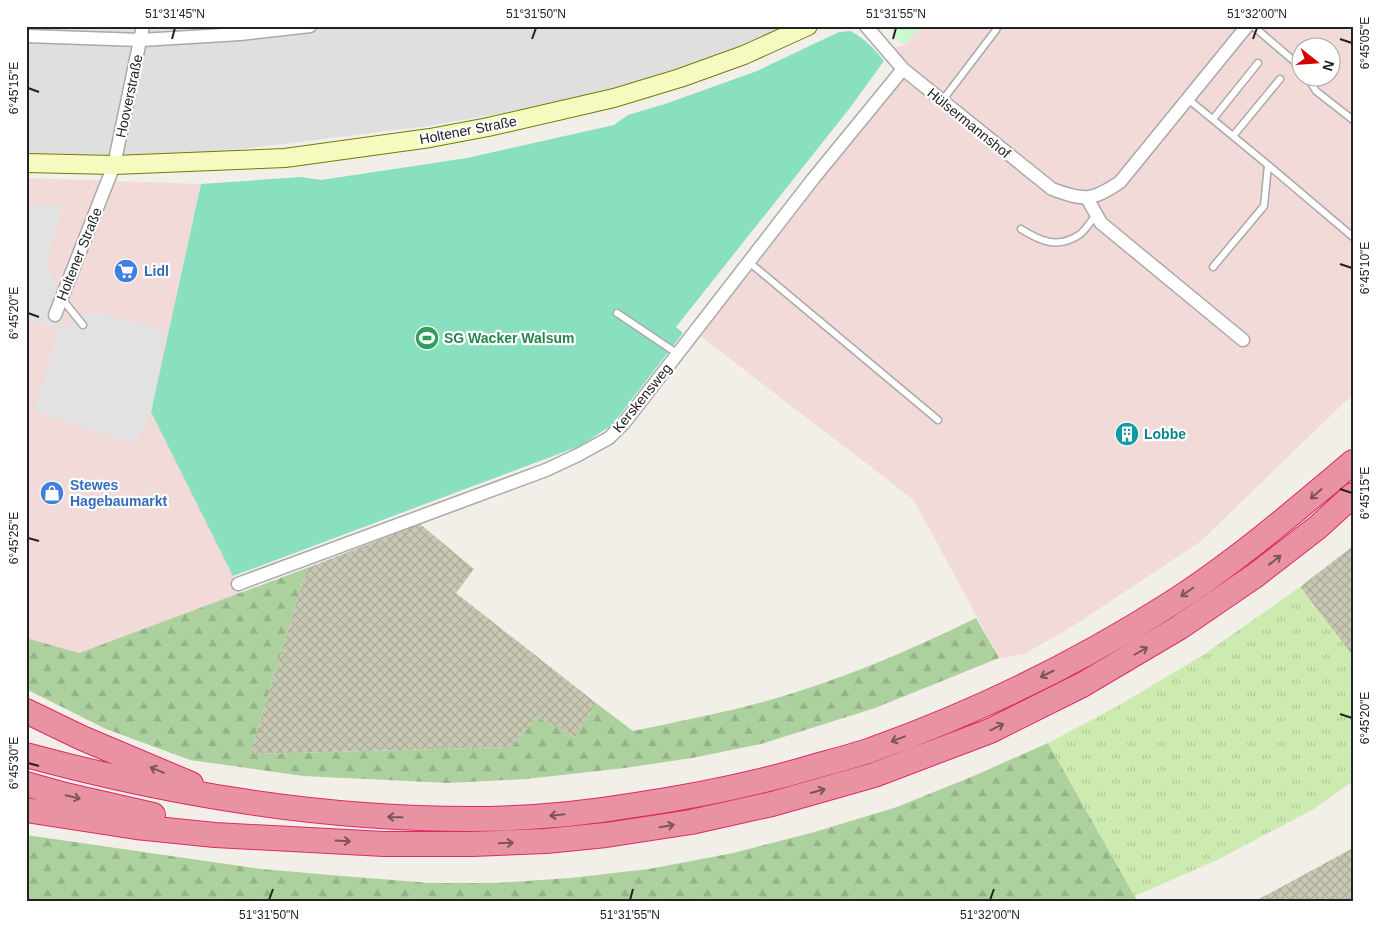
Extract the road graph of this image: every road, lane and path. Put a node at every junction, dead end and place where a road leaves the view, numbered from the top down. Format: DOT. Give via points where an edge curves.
graph roads {
  1 [pos="143,26"];
  2 [pos="310,26"];
  3 [pos="808,26"];
  4 [pos="866,26"];
  5 [pos="998,26"];
  6 [pos="1247,26"];
  7 [pos="1253,26"];
  8 [pos="26,36"];
  9 [pos="141,40"];
  10 [pos="1292,59"];
  11 [pos="1258,63"];
  12 [pos="903,69"];
  13 [pos="1280,79"];
  14 [pos="1314,88"];
  15 [pos="1188,99"];
  16 [pos="942,101"];
  17 [pos="1212,119"];
  18 [pos="1353,120"];
  19 [pos="1233,136"];
  20 [pos="26,163"];
  21 [pos="114,165"];
  22 [pos="1268,165"];
  23 [pos="1087,198"];
  24 [pos="1096,215"];
  25 [pos="1021,229"];
  26 [pos="1353,237"];
  27 [pos="749,262"];
  28 [pos="1213,266"];
  29 [pos="61,298"];
  30 [pos="618,313"];
  31 [pos="55,315"];
  32 [pos="83,325"];
  33 [pos="1243,340"];
  34 [pos="678,354"];
  35 [pos="938,420"];
  36 [pos="1353,462"];
  37 [pos="1353,495"];
  38 [pos="238,584"];
  39 [pos="26,711"];
  40 [pos="26,756"];
  41 [pos="26,784"];
  42 [pos="234,801"];
  43 [pos="26,810"];
  44 [pos="295,838"];
  1 -- 9 [label="street, Hooverstraße"];
  2 -- 9 [label="street"];
  3 -- 21 [label="street, Holtener Straße" via="744,55 680,78 614,98 488,128 285,158"];
  4 -- 12 [label="street, Hülsermannshof"];
  5 -- 16 [label="lane"];
  6 -- 15 [label="street"];
  7 -- 10 [label="lane"];
  8 -- 9 [label="street"];
  9 -- 21 [label="street, Hooverstraße"];
  11 -- 17 [label="lane"];
  12 -- 16 [label="street, Hülsermannshof"];
  12 -- 27 [label="street, Kerskensweg"];
  13 -- 19 [label="lane"];
  14 -- 18 [label="lane"];
  15 -- 17 [label="lane"];
  15 -- 23 [label="street" via="1120,182"];
  16 -- 23 [label="street, Hülsermannshof" via="1052,189"];
  17 -- 19 [label="lane"];
  19 -- 22 [label="lane"];
  20 -- 21 [label="street, Holtener Straße"];
  21 -- 29 [label="street, Holtener Straße"];
  22 -- 26 [label="lane"];
  22 -- 28 [label="lane" via="1264,206"];
  23 -- 24 [label="street"];
  24 -- 25 [label="lane" via="1080,235 1058,244 1036,239"];
  24 -- 33 [label="street" via="1101,223"];
  27 -- 34 [label="street, Kerskensweg"];
  27 -- 35 [label="lane"];
  29 -- 31 [label="street, Holtener Straße"];
  29 -- 32 [label="lane"];
  30 -- 34 [label="lane"];
  34 -- 38 [label="street, Kerskensweg" via="624,423 609,438 578,455 546,470"];
  36 -- 42 [label="highway, one-way" via="1236,558 1167,606 1072,662 976,709 868,751 768,780 687,798 545,816 473,819 386,817"];
  44 -- 37 [label="highway, one-way" via="384,844 472,844 606,835 690,822 772,804 874,775 990,731 1082,685 1156,642 1256,575"];
  42 -- 39 [label="highway, one-way"];
  40 -- 42 [label="highway" via="144,785"];
  41 -- 44 [label="highway, one-way" via="139,812"];
  43 -- 44 [label="highway" via="136,827 215,835"];
}
